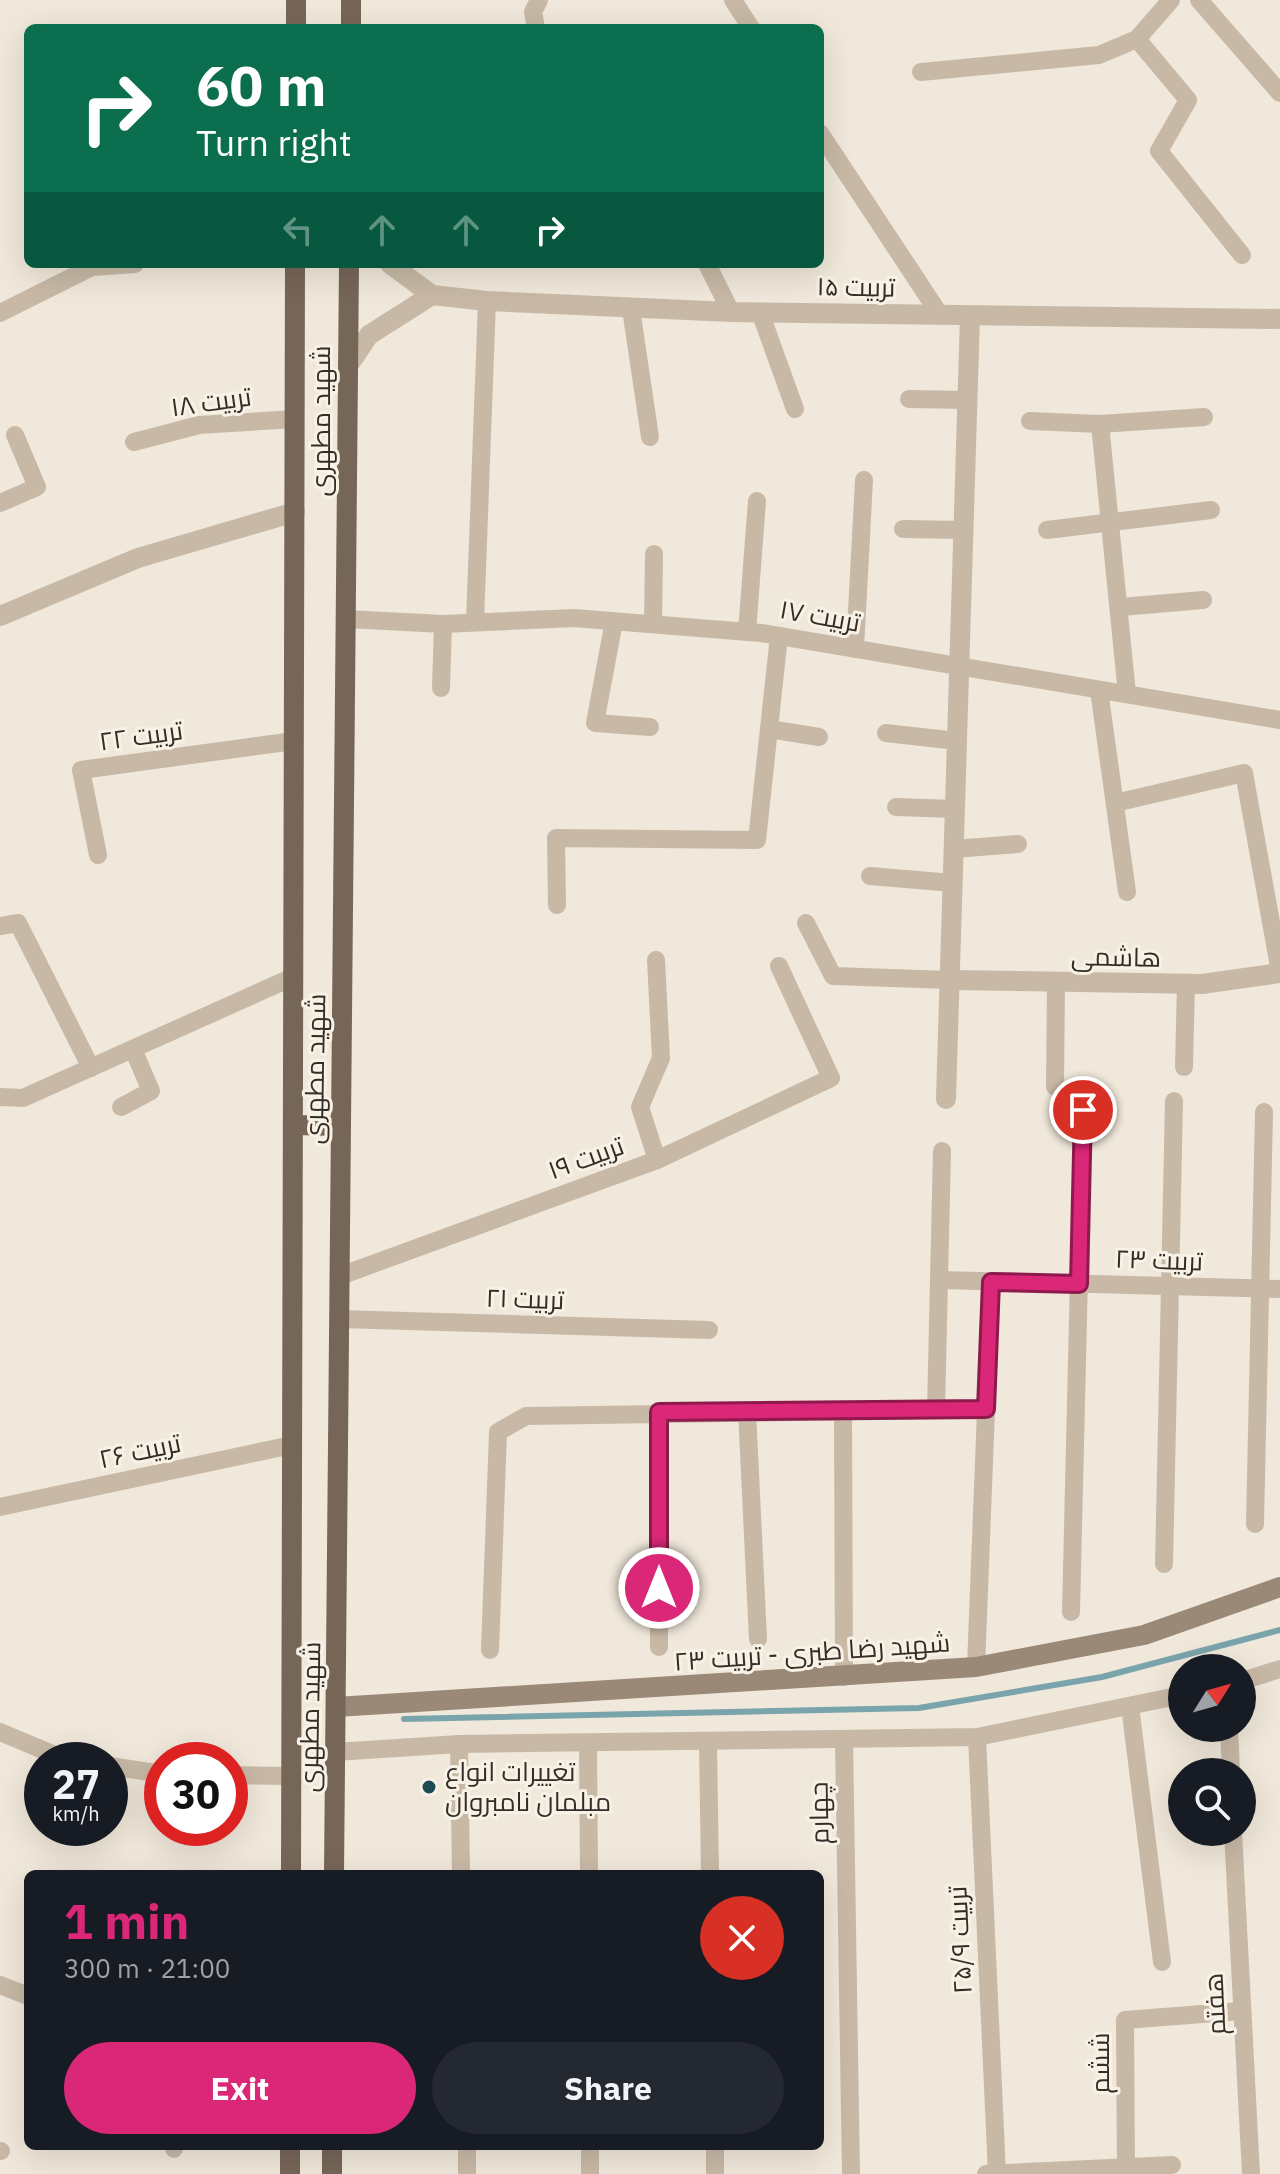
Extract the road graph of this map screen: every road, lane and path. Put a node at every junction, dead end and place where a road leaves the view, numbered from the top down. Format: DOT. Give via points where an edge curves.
graph roads {
  1 [pos="296,0"];
  2 [pos="351,0"];
  3 [pos="539,0"];
  4 [pos="733,0"];
  5 [pos="1171,0"];
  6 [pos="1199,0"];
  7 [pos="296,24"];
  8 [pos="351,24"];
  9 [pos="535,24"];
  10 [pos="748,24"];
  11 [pos="1137,39"];
  12 [pos="921,72"];
  13 [pos="1280,93"];
  14 [pos="824,139"];
  15 [pos="1242,255"];
  16 [pos="90,268"];
  17 [pos="295,268"];
  18 [pos="349,268"];
  19 [pos="395,268"];
  20 [pos="709,268"];
  21 [pos="432,295"];
  22 [pos="487,301"];
  23 [pos="631,309"];
  24 [pos="731,312"];
  25 [pos="760,312"];
  26 [pos="0,313"];
  27 [pos="940,315"];
  28 [pos="970,316"];
  29 [pos="1280,319"];
  30 [pos="348,366"];
  31 [pos="909,399"];
  32 [pos="968,400"];
  33 [pos="795,409"];
  34 [pos="1204,417"];
  35 [pos="295,419"];
  36 [pos="1030,421"];
  37 [pos="1100,424"];
  38 [pos="15,435"];
  39 [pos="650,437"];
  40 [pos="134,442"];
  41 [pos="864,480"];
  42 [pos="757,501"];
  43 [pos="0,503"];
  44 [pos="1211,510"];
  45 [pos="295,512"];
  46 [pos="1112,522"];
  47 [pos="903,529"];
  48 [pos="962,530"];
  49 [pos="1047,530"];
  50 [pos="654,554"];
  51 [pos="1203,600"];
  52 [pos="1121,607"];
  53 [pos="0,616"];
  54 [pos="346,619"];
  55 [pos="614,621"];
  56 [pos="475,622"];
  57 [pos="443,624"];
  58 [pos="653,624"];
  59 [pos="747,632"];
  60 [pos="779,636"];
  61 [pos="855,649"];
  62 [pos="959,666"];
  63 [pos="441,688"];
  64 [pos="1099,690"];
  65 [pos="1127,694"];
  66 [pos="1280,720"];
  67 [pos="650,727"];
  68 [pos="769,729"];
  69 [pos="886,733"];
  70 [pos="819,737"];
  71 [pos="294,741"];
  72 [pos="957,741"];
  73 [pos="1115,803"];
  74 [pos="896,807"];
  75 [pos="955,809"];
  76 [pos="1018,844"];
  77 [pos="954,849"];
  78 [pos="98,855"];
  79 [pos="870,876"];
  80 [pos="953,883"];
  81 [pos="1127,892"];
  82 [pos="557,905"];
  83 [pos="806,923"];
  84 [pos="0,926"];
  85 [pos="656,960"];
  86 [pos="779,966"];
  87 [pos="1280,973"];
  88 [pos="293,977"];
  89 [pos="950,980"];
  90 [pos="1056,982"];
  91 [pos="1186,984"];
  92 [pos="133,1049"];
  93 [pos="1184,1067"];
  94 [pos="91,1068"];
  95 [pos="1055,1087"];
  96 [pos="0,1097"];
  97 [pos="946,1099"];
  98 [pos="1174,1101"];
  99 [pos="121,1107"];
  100 [pos="1083,1110"];
  101 [pos="1264,1112"];
  102 [pos="293,1125"];
  103 [pos="341,1126"];
  104 [pos="942,1151"];
  105 [pos="657,1160"];
  106 [pos="340,1276"];
  107 [pos="940,1280"];
  108 [pos="991,1282"];
  109 [pos="1079,1284"];
  110 [pos="1170,1286"];
  111 [pos="1260,1289"];
  112 [pos="1280,1289"];
  113 [pos="339,1319"];
  114 [pos="709,1330"];
  115 [pos="986,1409"];
  116 [pos="936,1410"];
  117 [pos="747,1411"];
  118 [pos="843,1411"];
  119 [pos="659,1412"];
  120 [pos="292,1445"];
  121 [pos="0,1507"];
  122 [pos="1255,1524"];
  123 [pos="1164,1564"];
  124 [pos="1280,1587"];
  125 [pos="1071,1612"];
  126 [pos="758,1639"];
  127 [pos="659,1647"];
  128 [pos="490,1650"];
  129 [pos="976,1667"];
  130 [pos="1280,1669"];
  131 [pos="844,1677"];
  132 [pos="1256,1677"];
  133 [pos="1168,1698"];
  134 [pos="1130,1706"];
  135 [pos="336,1707"];
  136 [pos="0,1732"];
  137 [pos="977,1737"];
  138 [pos="844,1740"];
  139 [pos="24,1742"];
  140 [pos="708,1743"];
  141 [pos="459,1744"];
  142 [pos="588,1744"];
  143 [pos="335,1752"];
  144 [pos="248,1775"];
  145 [pos="291,1776"];
  146 [pos="1234,1846"];
  147 [pos="291,1870"];
  148 [pos="334,1870"];
  149 [pos="461,1870"];
  150 [pos="589,1870"];
  151 [pos="710,1870"];
  152 [pos="1162,1962"];
  153 [pos="0,1985"];
  154 [pos="24,1994"];
  155 [pos="1241,2011"];
  156 [pos="290,2150"];
  157 [pos="332,2150"];
  158 [pos="467,2150"];
  159 [pos="590,2150"];
  160 [pos="715,2150"];
  161 [pos="1172,2165"];
  162 [pos="1126,2171"];
  163 [pos="290,2174"];
  164 [pos="332,2174"];
  165 [pos="467,2174"];
  166 [pos="590,2174"];
  167 [pos="715,2174"];
  168 [pos="851,2174"];
  169 [pos="994,2174"];
  170 [pos="1251,2174"];
  1 -- 7 [label="main road"];
  2 -- 8 [label="main road"];
  3 -- 9 [label="street" via="533,12"];
  4 -- 10 [label="street"];
  5 -- 11 [label="street"];
  6 -- 13 [label="street"];
  11 -- 12 [label="street" via="1099,55"];
  11 -- 15 [label="street" via="1188,100 1159,151"];
  14 -- 27 [label="street"];
  16 -- 26 [label="street"];
  17 -- 35 [label="main road, شهید مطهری"];
  18 -- 30 [label="main road, شهید مطهری"];
  19 -- 21 [label="street"];
  20 -- 24 [label="street"];
  21 -- 22 [label="street, تربیت ۱۵"];
  21 -- 30 [label="street" via="369,335"];
  22 -- 23 [label="street, تربیت ۱۵"];
  22 -- 56 [label="street"];
  23 -- 24 [label="street, تربیت ۱۵"];
  23 -- 39 [label="street"];
  24 -- 25 [label="street, تربیت ۱۵"];
  25 -- 27 [label="street, تربیت ۱۵"];
  25 -- 33 [label="street"];
  27 -- 28 [label="street, تربیت ۱۵"];
  28 -- 29 [label="street, تربیت ۱۵"];
  28 -- 32 [label="street"];
  30 -- 54 [label="main road, شهید مطهری"];
  31 -- 32 [label="street"];
  32 -- 48 [label="street"];
  34 -- 37 [label="street"];
  35 -- 40 [label="street, تربیت ۱۸" via="199,425"];
  35 -- 45 [label="main road, شهید مطهری"];
  36 -- 37 [label="street"];
  37 -- 46 [label="street"];
  38 -- 43 [label="street" via="37,487"];
  41 -- 61 [label="street"];
  42 -- 59 [label="street"];
  44 -- 46 [label="street"];
  45 -- 53 [label="street" via="138,558"];
  45 -- 71 [label="main road, شهید مطهری"];
  46 -- 49 [label="street"];
  46 -- 52 [label="street"];
  47 -- 48 [label="street"];
  48 -- 62 [label="street"];
  50 -- 58 [label="street"];
  51 -- 52 [label="street"];
  52 -- 65 [label="street"];
  54 -- 57 [label="street, تربیت ۱۷"];
  54 -- 103 [label="main road, شهید مطهری"];
  55 -- 56 [label="street, تربیت ۱۷"];
  55 -- 58 [label="street, تربیت ۱۷"];
  55 -- 67 [label="street" via="595,723"];
  56 -- 57 [label="street, تربیت ۱۷"];
  57 -- 63 [label="street"];
  58 -- 59 [label="street, تربیت ۱۷"];
  59 -- 60 [label="street, تربیت ۱۷"];
  60 -- 61 [label="street, تربیت ۱۷"];
  60 -- 68 [label="street"];
  61 -- 62 [label="street, تربیت ۱۷"];
  62 -- 64 [label="street, تربیت ۱۷"];
  62 -- 72 [label="street"];
  64 -- 65 [label="street, تربیت ۱۷"];
  64 -- 73 [label="street"];
  65 -- 66 [label="street, تربیت ۱۷"];
  68 -- 70 [label="street"];
  68 -- 82 [label="street" via="757,840 556,838"];
  69 -- 72 [label="street"];
  71 -- 78 [label="street, تربیت ۲۲" via="81,770"];
  71 -- 88 [label="main road, شهید مطهری"];
  72 -- 75 [label="street"];
  73 -- 81 [label="street"];
  73 -- 87 [label="street" via="1244,773"];
  74 -- 75 [label="street"];
  75 -- 77 [label="street"];
  76 -- 77 [label="street"];
  77 -- 80 [label="street"];
  79 -- 80 [label="street"];
  80 -- 89 [label="street"];
  83 -- 89 [label="street" via="833,976"];
  84 -- 94 [label="street" via="18,923"];
  85 -- 105 [label="street, تربیت ۱۹" via="661,1058 640,1107"];
  86 -- 105 [label="street" via="831,1078"];
  87 -- 91 [label="street, هاشمی"];
  88 -- 92 [label="street"];
  88 -- 102 [label="main road, شهید مطهری"];
  89 -- 90 [label="street, هاشمی"];
  89 -- 97 [label="street"];
  90 -- 91 [label="street, هاشمی"];
  90 -- 95 [label="street"];
  91 -- 93 [label="street"];
  92 -- 94 [label="street"];
  92 -- 99 [label="street" via="151,1091"];
  94 -- 96 [label="street" via="23,1098"];
  98 -- 110 [label="street"];
  100 -- 109 [label="street"];
  101 -- 111 [label="street"];
  102 -- 103 [label="main road"];
  102 -- 120 [label="main road, شهید مطهری"];
  103 -- 106 [label="main road, شهید مطهری"];
  104 -- 107 [label="street"];
  105 -- 106 [label="street, تربیت ۱۹"];
  106 -- 113 [label="main road, شهید مطهری"];
  107 -- 108 [label="street, تربیت ۲۳"];
  107 -- 116 [label="street"];
  108 -- 109 [label="street, تربیت ۲۳"];
  108 -- 115 [label="street"];
  109 -- 110 [label="street, تربیت ۲۳"];
  109 -- 125 [label="street"];
  110 -- 111 [label="street, تربیت ۲۳"];
  110 -- 123 [label="street"];
  111 -- 112 [label="street, تربیت ۲۳"];
  111 -- 122 [label="street"];
  113 -- 114 [label="street, تربیت ۲۱"];
  113 -- 135 [label="main road, شهید مطهری"];
  115 -- 116 [label="street"];
  115 -- 129 [label="street"];
  116 -- 118 [label="street"];
  117 -- 118 [label="street"];
  117 -- 119 [label="street"];
  117 -- 126 [label="street"];
  118 -- 131 [label="street"];
  119 -- 127 [label="street"];
  119 -- 128 [label="street" via="526,1416 498,1432"];
  120 -- 121 [label="street, تربیت ۲۶"];
  120 -- 145 [label="main road, شهید مطهری"];
  124 -- 129 [label="main road, شهید رضا طبری - تربیت ۲۳" via="1144,1635"];
  129 -- 131 [label="main road, شهید رضا طبری - تربیت ۲۳"];
  130 -- 132 [label="street"];
  131 -- 135 [label="main road, شهید رضا طبری - تربیت ۲۳"];
  133 -- 134 [label="street"];
  134 -- 137 [label="street"];
  134 -- 152 [label="street"];
  135 -- 143 [label="main road, شهید مطهری"];
  136 -- 139 [label="street"];
  137 -- 138 [label="street"];
  137 -- 169 [label="street, تربیت ۲۵/۹"];
  138 -- 140 [label="street"];
  138 -- 168 [label="street, چهارم"];
  140 -- 142 [label="street"];
  140 -- 151 [label="street"];
  141 -- 142 [label="street"];
  141 -- 143 [label="street"];
  141 -- 149 [label="street"];
  142 -- 150 [label="street"];
  143 -- 148 [label="main road, شهید مطهری"];
  144 -- 145 [label="street"];
  145 -- 147 [label="main road, شهید مطهری"];
  146 -- 155 [label="street, هفتم"];
  153 -- 154 [label="street"];
  155 -- 162 [label="street, ششم" via="1125,2020"];
  155 -- 170 [label="street, هفتم"];
  156 -- 163 [label="main road"];
  157 -- 164 [label="main road"];
  158 -- 165 [label="street"];
  159 -- 166 [label="street"];
  160 -- 167 [label="street"];
  161 -- 162 [label="street"];
  162 -- 169 [label="street"];
}
